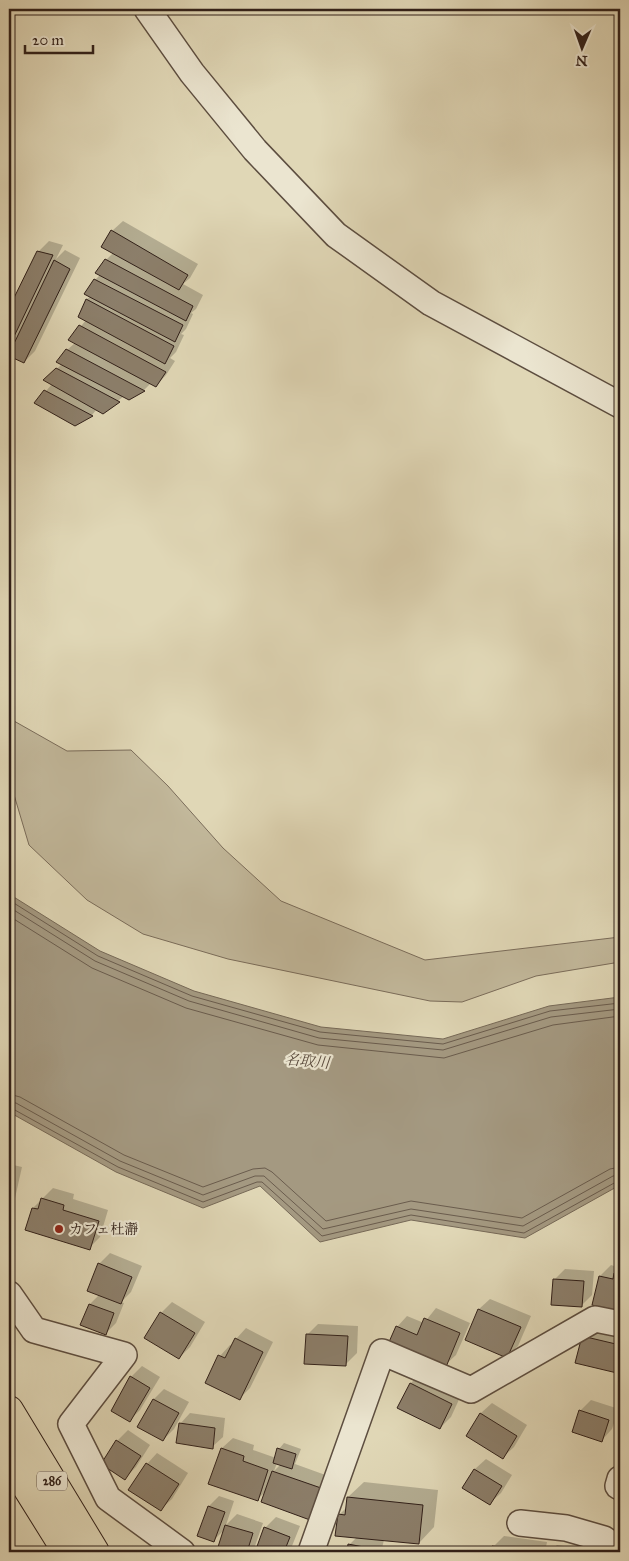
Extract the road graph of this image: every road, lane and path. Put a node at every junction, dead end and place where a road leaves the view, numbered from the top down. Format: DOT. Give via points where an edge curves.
graph roads {
  1 [pos="147,9"];
  2 [pos="620,406"];
  3 [pos="9,1294"];
  4 [pos="620,1324"];
  5 [pos="9,1410"];
  6 [pos="9,1459"];
  7 [pos="620,1479"];
  8 [pos="620,1487"];
  9 [pos="520,1523"];
  10 [pos="620,1550"];
  11 [pos="67,1552"];
  12 [pos="95,1552"];
  13 [pos="182,1552"];
  14 [pos="311,1552"];
  1 -- 2 [label="street" via="192,73 255,150 336,234 431,303"];
  3 -- 13 [label="street" via="34,1330 124,1356 71,1424 108,1498"];
  4 -- 14 [label="street" via="595,1319 471,1390 382,1352"];
  5 -- 12 [label="highway, 286"];
  6 -- 11 [label="highway, 286"];
  7 -- 8 [label="street"];
  9 -- 10 [label="street" via="566,1528 604,1538"];
}
